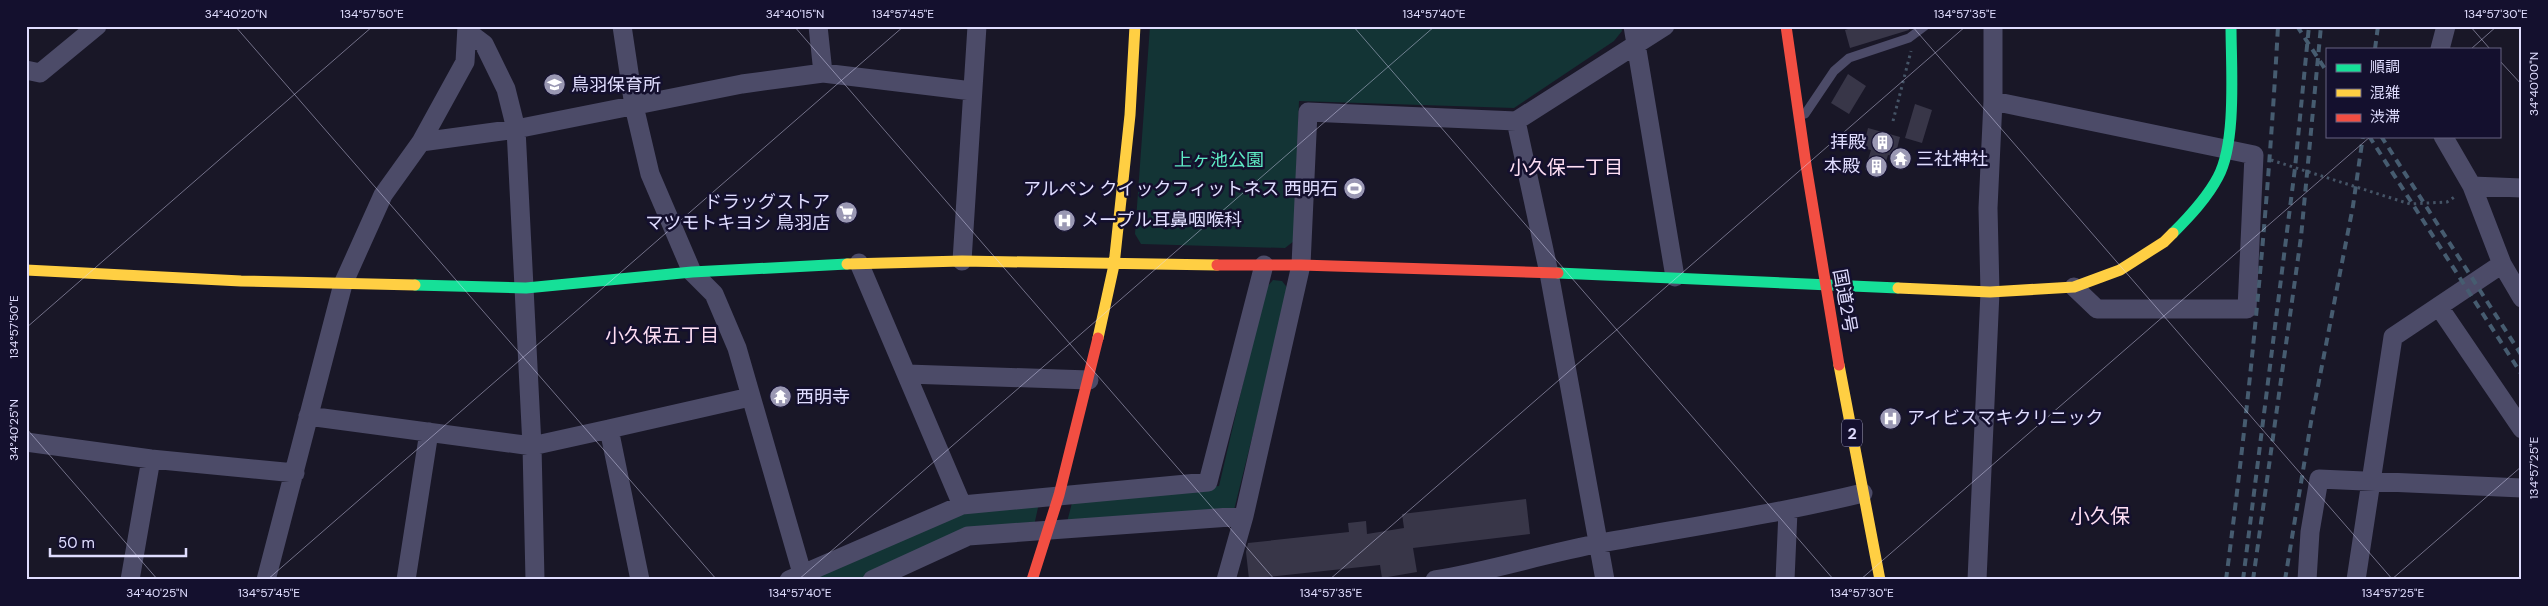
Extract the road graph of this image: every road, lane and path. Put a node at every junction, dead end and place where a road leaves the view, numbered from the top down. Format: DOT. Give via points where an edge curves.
graph roads {
  1 [pos="97,26"];
  2 [pos="622,26"];
  3 [pos="818,26"];
  4 [pos="977,26"];
  5 [pos="1135,26"];
  6 [pos="1665,26"];
  7 [pos="1786,26"];
  8 [pos="1925,26"];
  9 [pos="1993,26"];
  10 [pos="2232,26"];
  11 [pos="2446,26"];
  12 [pos="468,29"];
  13 [pos="1916,33"];
  14 [pos="1635,34"];
  15 [pos="2440,48"];
  16 [pos="26,70"];
  17 [pos="823,73"];
  18 [pos="972,91"];
  19 [pos="1993,101"];
  20 [pos="634,106"];
  21 [pos="1516,121"];
  22 [pos="1893,121"];
  23 [pos="1798,123"];
  24 [pos="516,129"];
  25 [pos="2444,138"];
  26 [pos="421,142"];
  27 [pos="2227,148"];
  28 [pos="2254,155"];
  29 [pos="2472,186"];
  30 [pos="2522,188"];
  31 [pos="962,261"];
  32 [pos="859,263"];
  33 [pos="2502,264"];
  34 [pos="1114,265"];
  35 [pos="1264,265"];
  36 [pos="1301,265"];
  37 [pos="26,270"];
  38 [pos="692,272"];
  39 [pos="1549,273"];
  40 [pos="1675,277"];
  41 [pos="343,284"];
  42 [pos="1824,285"];
  43 [pos="2074,287"];
  44 [pos="526,288"];
  45 [pos="1990,292"];
  46 [pos="2522,298"];
  47 [pos="2440,306"];
  48 [pos="907,374"];
  49 [pos="1089,380"];
  50 [pos="750,396"];
  51 [pos="308,416"];
  52 [pos="609,429"];
  53 [pos="2522,429"];
  54 [pos="430,432"];
  55 [pos="26,442"];
  56 [pos="532,446"];
  57 [pos="152,458"];
  58 [pos="295,472"];
  59 [pos="2372,483"];
  60 [pos="2522,488"];
  61 [pos="1863,493"];
  62 [pos="1059,495"];
  63 [pos="962,505"];
  64 [pos="1788,511"];
  65 [pos="1244,516"];
  66 [pos="1048,530"];
  67 [pos="1600,543"];
  68 [pos="1478,576"];
  69 [pos="798,578"];
  70 [pos="130,580"];
  71 [pos="266,580"];
  72 [pos="406,580"];
  73 [pos="535,580"];
  74 [pos="640,580"];
  75 [pos="872,580"];
  76 [pos="1032,580"];
  77 [pos="1226,580"];
  78 [pos="1435,580"];
  79 [pos="1605,580"];
  80 [pos="1786,580"];
  81 [pos="1880,580"];
  82 [pos="1977,580"];
  83 [pos="2307,580"];
  84 [pos="2356,580"];
  1 -- 16 [label="street" via="40,73"];
  2 -- 20 [label="street"];
  3 -- 17 [label="street"];
  4 -- 18 [label="street"];
  5 -- 34 [label="main road" via="1130,115"];
  6 -- 14 [label="street"];
  7 -- 23 [label="main road, 国道2号 / 2"];
  8 -- 13 [label="lane"];
  9 -- 19 [label="street"];
  10 -- 27 [label="main road"];
  11 -- 15 [label="street"];
  12 -- 24 [label="street" via="484,44 506,89"];
  12 -- 26 [label="street" via="465,62"];
  13 -- 22 [label="path"];
  13 -- 23 [label="lane" via="1849,58 1834,71"];
  14 -- 21 [label="street"];
  14 -- 40 [label="street"];
  17 -- 18 [label="street"];
  17 -- 20 [label="street" via="742,84"];
  18 -- 31 [label="street"];
  19 -- 27 [label="street"];
  19 -- 45 [label="street" via="1988,208"];
  20 -- 24 [label="street"];
  20 -- 38 [label="street" via="650,174"];
  21 -- 36 [label="street" via="1308,112"];
  21 -- 39 [label="street"];
  23 -- 42 [label="main road, 国道2号 / 2"];
  24 -- 26 [label="street"];
  24 -- 44 [label="street"];
  25 -- 29 [label="street"];
  26 -- 41 [label="street" via="383,195"];
  27 -- 28 [label="street"];
  27 -- 43 [label="main road" via="2219,176 2194,212 2164,242 2120,270"];
  28 -- 29 [label="path" via="2410,204 2447,202"];
  28 -- 43 [label="street" via="2247,309 2097,309"];
  29 -- 30 [label="street"];
  29 -- 33 [label="street"];
  31 -- 32 [label="main road"];
  31 -- 34 [label="main road"];
  32 -- 38 [label="main road"];
  32 -- 48 [label="street"];
  33 -- 46 [label="street"];
  33 -- 47 [label="street"];
  34 -- 35 [label="main road"];
  34 -- 49 [label="main road"];
  35 -- 36 [label="main road"];
  35 -- 62 [label="street" via="1208,482"];
  36 -- 39 [label="main road"];
  36 -- 65 [label="street"];
  37 -- 41 [label="main road"];
  38 -- 44 [label="main road"];
  38 -- 50 [label="street" via="714,294 737,348"];
  39 -- 40 [label="main road"];
  39 -- 67 [label="street"];
  40 -- 42 [label="main road"];
  41 -- 44 [label="main road"];
  41 -- 51 [label="street"];
  42 -- 45 [label="main road"];
  42 -- 61 [label="main road, 国道2号 / 2"];
  43 -- 45 [label="main road"];
  44 -- 56 [label="street"];
  45 -- 82 [label="street"];
  47 -- 53 [label="street"];
  47 -- 59 [label="street" via="2393,337"];
  48 -- 49 [label="street"];
  48 -- 63 [label="street"];
  49 -- 62 [label="main road"];
  50 -- 52 [label="street"];
  50 -- 69 [label="street"];
  51 -- 54 [label="street"];
  51 -- 58 [label="street"];
  52 -- 56 [label="street"];
  52 -- 74 [label="street"];
  54 -- 56 [label="street"];
  54 -- 72 [label="street"];
  55 -- 57 [label="street"];
  56 -- 73 [label="street"];
  57 -- 58 [label="street"];
  57 -- 70 [label="street"];
  58 -- 71 [label="street"];
  59 -- 60 [label="street"];
  59 -- 83 [label="street" via="2319,479 2310,532"];
  59 -- 84 [label="street"];
  61 -- 64 [label="street"];
  61 -- 81 [label="main road, 国道2号 / 2"];
  62 -- 63 [label="street"];
  62 -- 66 [label="main road"];
  63 -- 69 [label="street"];
  64 -- 67 [label="street"];
  64 -- 80 [label="street"];
  65 -- 66 [label="street"];
  65 -- 77 [label="street"];
  66 -- 75 [label="street" via="968,536"];
  66 -- 76 [label="main road"];
  67 -- 68 [label="street"];
  67 -- 79 [label="street"];
  68 -- 78 [label="street"];
}
